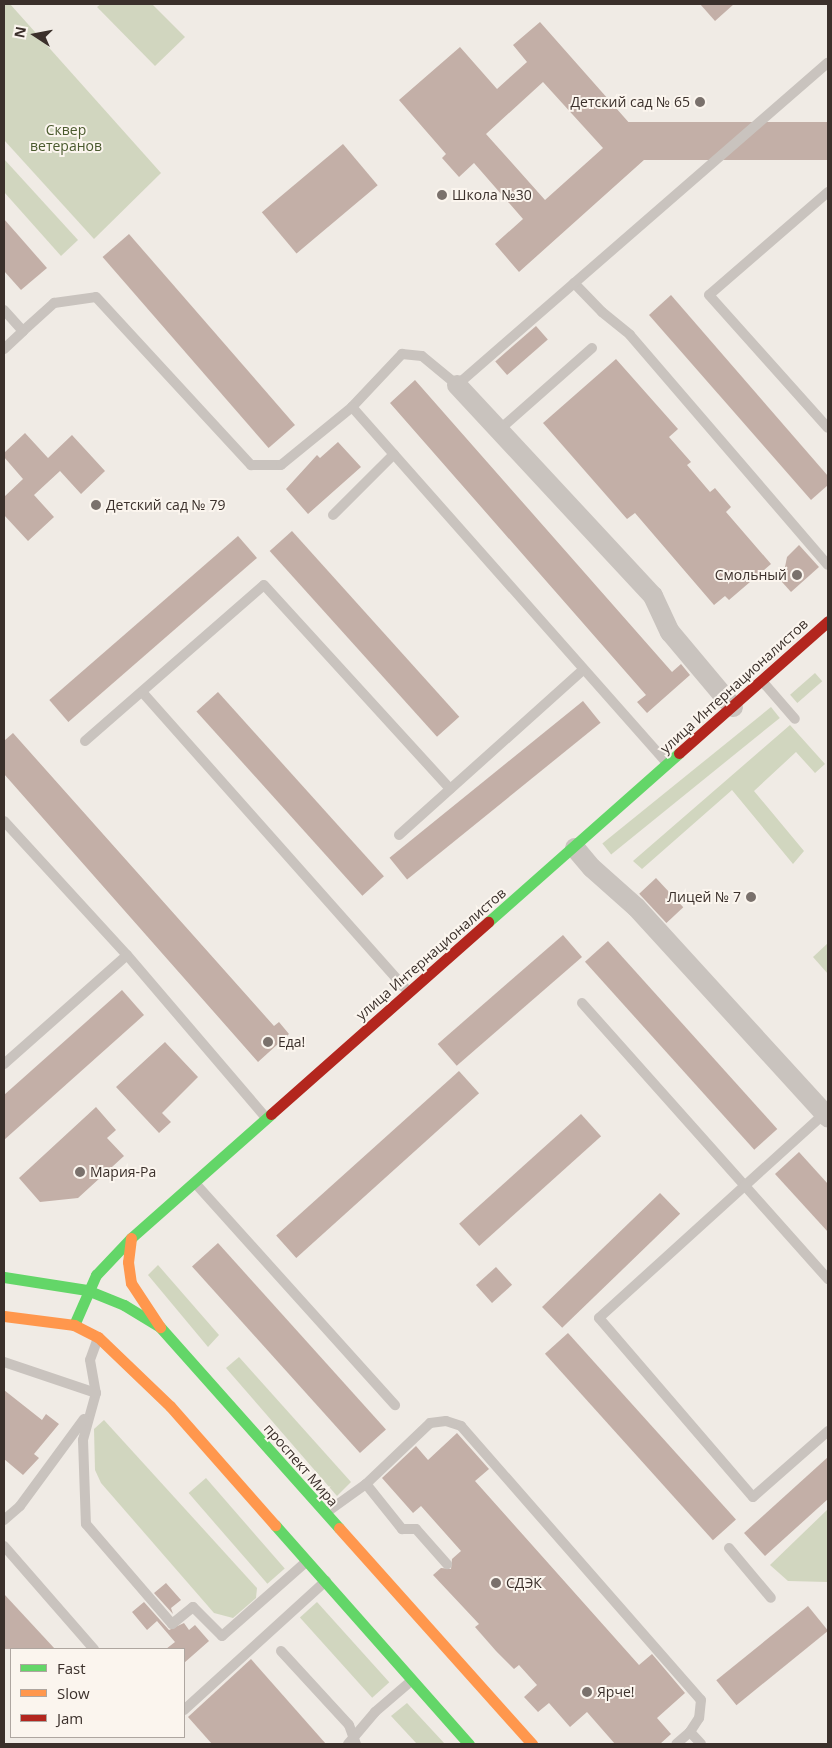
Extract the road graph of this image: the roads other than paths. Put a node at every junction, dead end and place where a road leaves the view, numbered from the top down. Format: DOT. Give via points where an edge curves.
graph roads {
  1 [pos="828,62"];
  2 [pos="828,192"];
  3 [pos="574,283"];
  4 [pos="4,310"];
  5 [pos="24,331"];
  6 [pos="592,348"];
  7 [pos="4,349"];
  8 [pos="457,385"];
  9 [pos="352,407"];
  10 [pos="828,428"];
  11 [pos="499,430"];
  12 [pos="394,454"];
  13 [pos="333,515"];
  14 [pos="828,565"];
  15 [pos="828,621"];
  16 [pos="583,670"];
  17 [pos="762,681"];
  18 [pos="143,693"];
  19 [pos="733,707"];
  20 [pos="795,719"];
  21 [pos="85,741"];
  22 [pos="668,765"];
  23 [pos="450,789"];
  24 [pos="4,822"];
  25 [pos="399,835"];
  26 [pos="575,848"];
  27 [pos="127,955"];
  28 [pos="410,993"];
  29 [pos="582,1003"];
  30 [pos="4,1064"];
  31 [pos="826,1115"];
  32 [pos="266,1119"];
  33 [pos="194,1182"];
  34 [pos="742,1186"];
  35 [pos="131,1238"];
  36 [pos="4,1277"];
  37 [pos="828,1279"];
  38 [pos="87,1290"];
  39 [pos="4,1316"];
  40 [pos="74,1325"];
  41 [pos="160,1327"];
  42 [pos="98,1337"];
  43 [pos="4,1362"];
  44 [pos="96,1393"];
  45 [pos="395,1406"];
  46 [pos="828,1431"];
  47 [pos="366,1484"];
  48 [pos="321,1517"];
  49 [pos="4,1520"];
  50 [pos="4,1546"];
  51 [pos="729,1548"];
  52 [pos="308,1561"];
  53 [pos="448,1564"];
  54 [pos="326,1581"];
  55 [pos="771,1598"];
  56 [pos="93,1648"];
  57 [pos="281,1651"];
  58 [pos="412,1680"];
  59 [pos="185,1709"];
  60 [pos="690,1732"];
  61 [pos="353,1742"];
  62 [pos="469,1744"];
  63 [pos="532,1744"];
  64 [pos="676,1744"];
  65 [pos="701,1744"];
  1 -- 3 [label="lane"];
  2 -- 10 [label="lane" via="709,295"];
  3 -- 8 [label="lane"];
  3 -- 14 [label="lane" via="630,335"];
  4 -- 5 [label="lane"];
  5 -- 7 [label="lane"];
  5 -- 9 [label="lane" via="54,303 96,297 251,466 282,465"];
  6 -- 11 [label="lane"];
  8 -- 9 [label="lane" via="422,356 402,354"];
  8 -- 11 [label="street"];
  9 -- 12 [label="lane"];
  11 -- 19 [label="street" via="653,596 670,632"];
  12 -- 13 [label="lane"];
  12 -- 16 [label="lane"];
  15 -- 17 [label="main road, улица Интернационалистов"];
  16 -- 22 [label="lane"];
  16 -- 23 [label="lane"];
  17 -- 19 [label="main road, улица Интернационалистов"];
  17 -- 20 [label="lane"];
  18 -- 21 [label="lane"];
  18 -- 23 [label="lane" via="264,584"];
  18 -- 28 [label="lane"];
  19 -- 22 [label="main road, улица Интернационалистов"];
  22 -- 26 [label="main road, улица Интернационалистов"];
  23 -- 25 [label="lane"];
  24 -- 27 [label="lane"];
  26 -- 28 [label="main road, улица Интернационалистов"];
  26 -- 31 [label="street" via="592,868 636,907"];
  27 -- 30 [label="lane"];
  27 -- 32 [label="lane"];
  28 -- 32 [label="main road, улица Интернационалистов"];
  29 -- 34 [label="lane"];
  31 -- 34 [label="lane"];
  32 -- 33 [label="main road, улица Интернационалистов"];
  33 -- 35 [label="main road, улица Интернационалистов"];
  33 -- 45 [label="lane"];
  34 -- 37 [label="lane"];
  34 -- 46 [label="lane" via="599,1318 753,1497"];
  35 -- 38 [label="main road, улица Интернационалистов" via="108,1261"];
  35 -- 41 [label="main road" via="128,1262 131,1283"];
  36 -- 38 [label="main road, проспект Мира"];
  38 -- 40 [label="main road, улица Интернационалистов"];
  38 -- 41 [label="main road, проспект Мира" via="124,1305"];
  39 -- 40 [label="main road"];
  40 -- 42 [label="main road"];
  41 -- 48 [label="main road, проспект Мира"];
  42 -- 44 [label="lane" via="90,1360"];
  42 -- 52 [label="main road" via="163,1399 294,1539"];
  43 -- 44 [label="lane"];
  44 -- 49 [label="lane" via="80,1428 20,1506"];
  44 -- 52 [label="lane" via="83,1440 86,1524 172,1624 193,1607 222,1636"];
  47 -- 48 [label="lane"];
  47 -- 53 [label="lane" via="402,1528 416,1529"];
  47 -- 60 [label="lane" via="430,1422 446,1420 461,1426 701,1700 699,1718"];
  48 -- 63 [label="main road, проспект Мира"];
  50 -- 56 [label="lane"];
  51 -- 55 [label="lane"];
  52 -- 54 [label="main road"];
  54 -- 58 [label="main road"];
  54 -- 59 [label="lane"];
  57 -- 61 [label="lane" via="349,1725"];
  58 -- 61 [label="lane" via="375,1712"];
  58 -- 62 [label="main road"];
  60 -- 64 [label="lane"];
  60 -- 65 [label="lane"];
}
